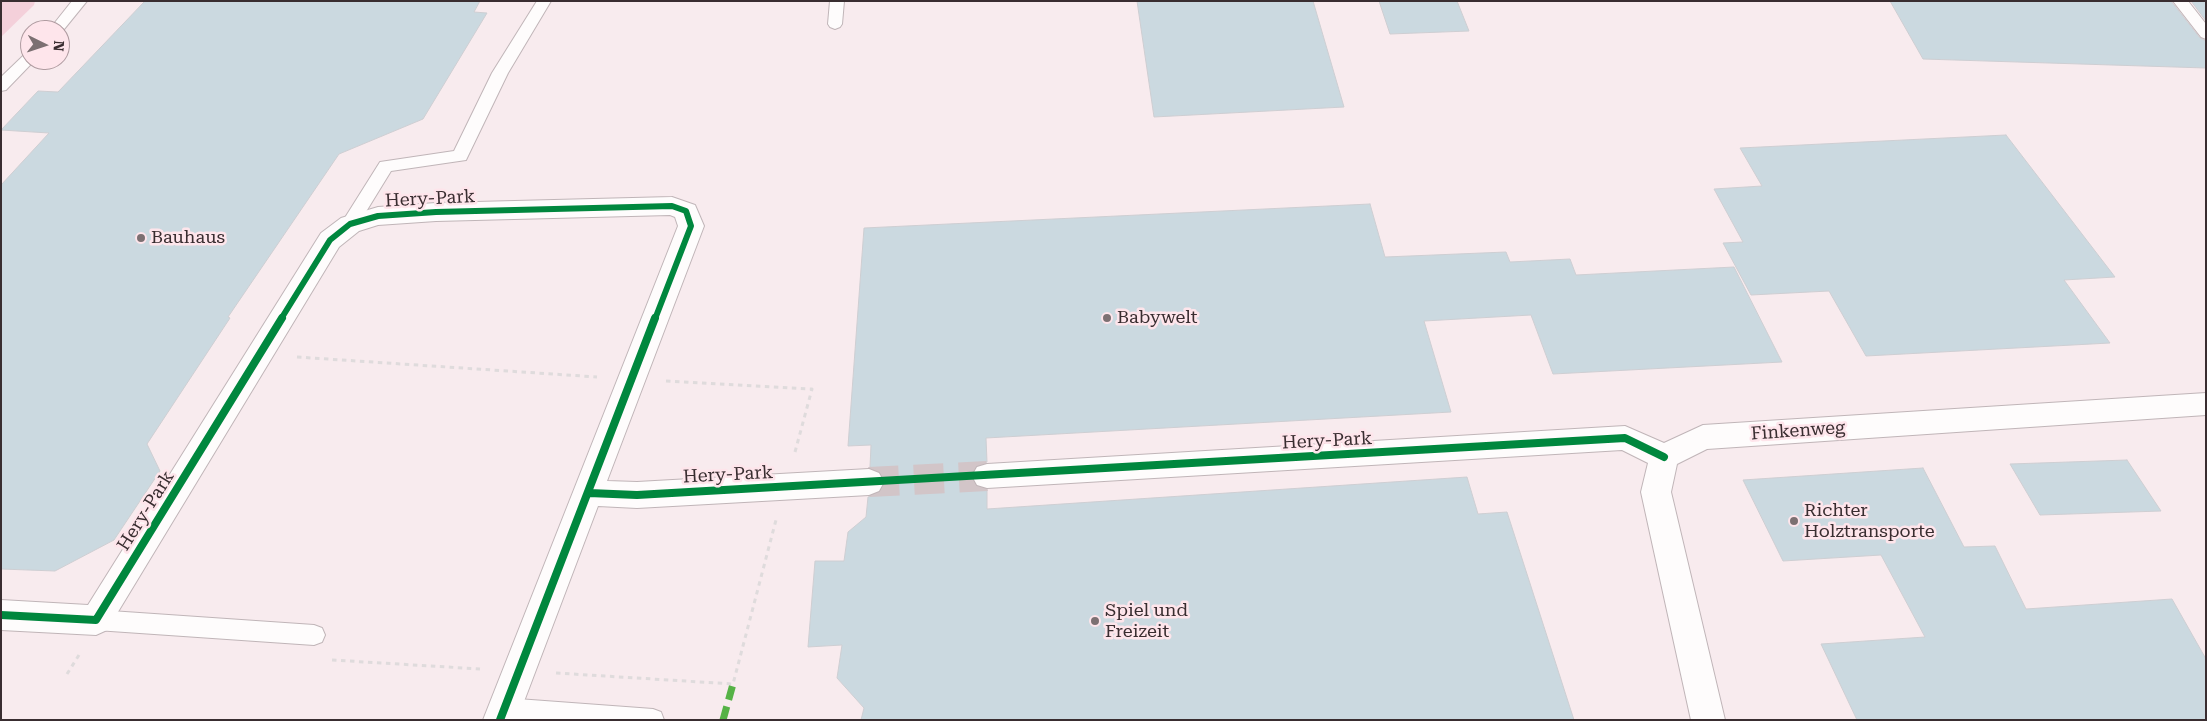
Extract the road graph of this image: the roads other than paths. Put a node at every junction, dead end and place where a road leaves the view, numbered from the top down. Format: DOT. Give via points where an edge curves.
graph roads {
  1 [pos="80,1"];
  2 [pos="544,1"];
  3 [pos="837,1"];
  4 [pos="2180,1"];
  5 [pos="64,20"];
  6 [pos="835,24"];
  7 [pos="2206,34"];
  8 [pos="20,67"];
  9 [pos="1,86"];
  10 [pos="350,224"];
  11 [pos="2206,404"];
  12 [pos="1664,457"];
  13 [pos="987,476"];
  14 [pos="869,482"];
  15 [pos="589,493"];
  16 [pos="1,615"];
  17 [pos="96,620"];
  18 [pos="314,635"];
  19 [pos="502,714"];
  20 [pos="653,720"];
  21 [pos="1708,720"];
  1 -- 5 [label="lane"];
  2 -- 10 [label="lane" via="500,73 460,156 386,166"];
  3 -- 6 [label="lane"];
  4 -- 7 [label="lane"];
  8 -- 9 [label="lane"];
  10 -- 15 [label="street, Hery-Park" via="378,216 436,212 672,206 686,212 691,226"];
  10 -- 17 [label="street, Hery-Park" via="330,240"];
  11 -- 12 [label="street, Finkenweg" via="1703,437"];
  12 -- 13 [label="street, Hery-Park" via="1626,438"];
  12 -- 21 [label="street" via="1656,492"];
  14 -- 15 [label="street, Hery-Park" via="637,495"];
  15 -- 19 [label="street, Hery-Park"];
  16 -- 17 [label="street"];
  17 -- 18 [label="lane"];
  19 -- 20 [label="lane"];
}
